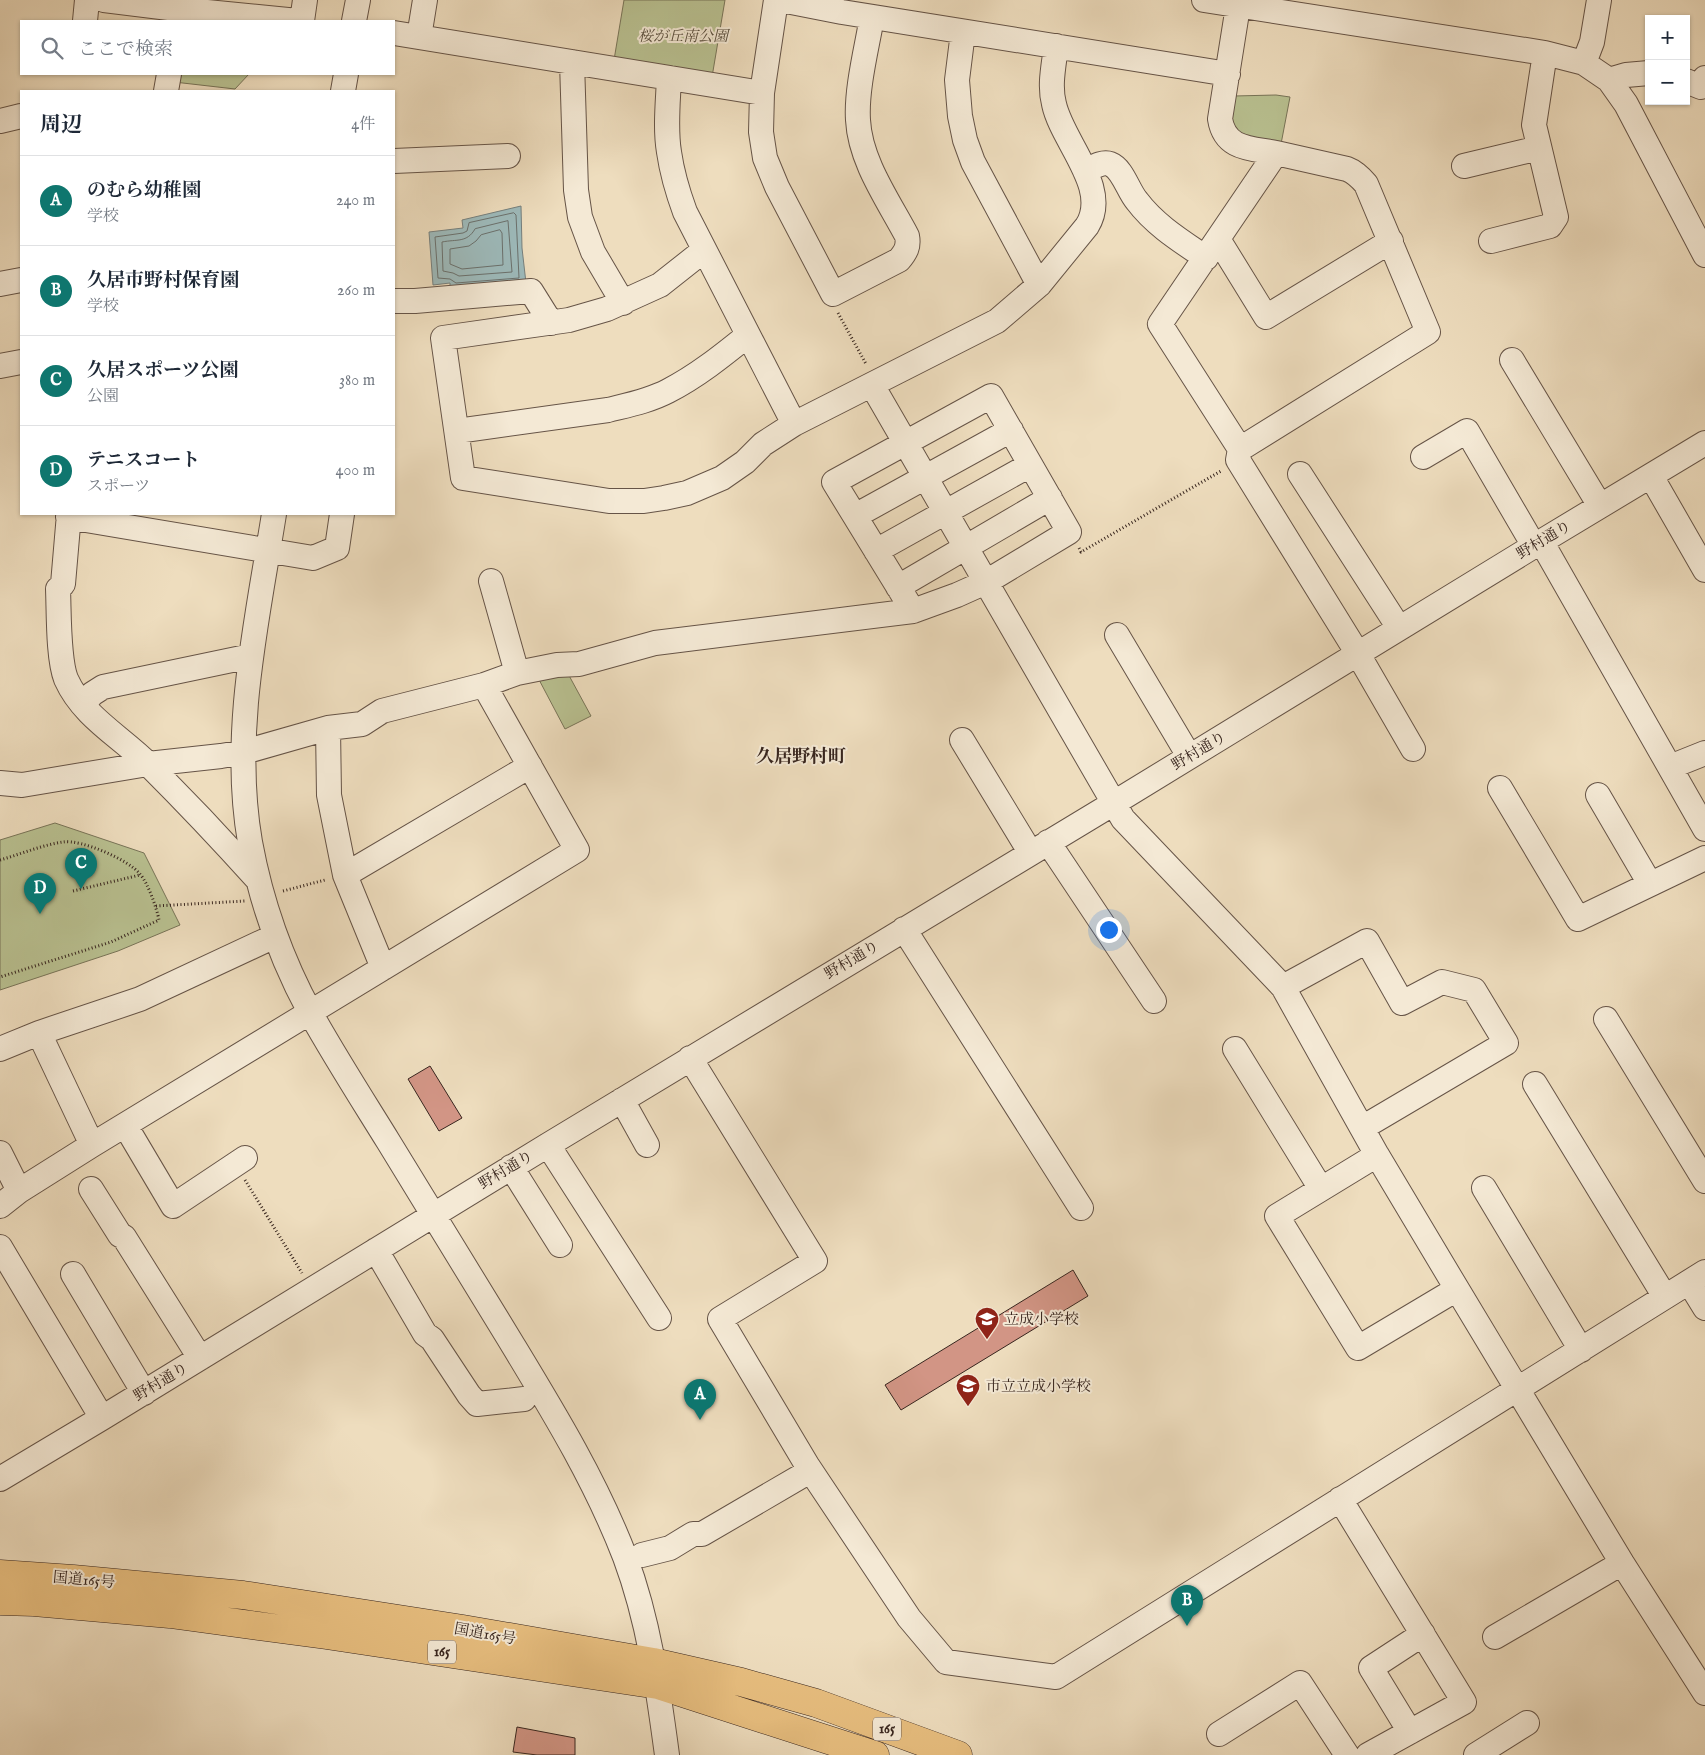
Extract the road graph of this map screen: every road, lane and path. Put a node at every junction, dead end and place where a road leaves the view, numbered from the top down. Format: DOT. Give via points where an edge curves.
graph roads {
  1 [pos="87,0"];
  2 [pos="104,0"];
  3 [pos="305,0"];
  4 [pos="358,0"];
  5 [pos="425,0"];
  6 [pos="776,0"];
  7 [pos="781,0"];
  8 [pos="1204,0"];
  9 [pos="1599,0"];
  10 [pos="1239,3"];
  11 [pos="222,7"];
  12 [pos="176,15"];
  13 [pos="872,17"];
  14 [pos="85,20"];
  15 [pos="293,20"];
  16 [pos="302,20"];
  17 [pos="354,20"];
  18 [pos="963,32"];
  19 [pos="395,33"];
  20 [pos="419,37"];
  21 [pos="1056,46"];
  22 [pos="1545,53"];
  23 [pos="572,62"];
  24 [pos="1584,64"];
  25 [pos="1645,73"];
  26 [pos="1228,74"];
  27 [pos="169,75"];
  28 [pos="346,75"];
  29 [pos="669,78"];
  30 [pos="1609,80"];
  31 [pos="166,90"];
  32 [pos="343,90"];
  33 [pos="762,93"];
  34 [pos="20,116"];
  35 [pos="0,121"];
  36 [pos="1539,148"];
  37 [pos="1276,153"];
  38 [pos="508,156"];
  39 [pos="395,162"];
  40 [pos="1464,166"];
  41 [pos="1085,171"];
  42 [pos="1391,241"];
  43 [pos="1491,241"];
  44 [pos="1212,248"];
  45 [pos="703,251"];
  46 [pos="1705,254"];
  47 [pos="20,280"];
  48 [pos="0,284"];
  49 [pos="1039,285"];
  50 [pos="832,294"];
  51 [pos="395,301"];
  52 [pos="623,303"];
  53 [pos="551,323"];
  54 [pos="748,335"];
  55 [pos="1512,360"];
  56 [pos="20,362"];
  57 [pos="0,366"];
  58 [pos="876,383"];
  59 [pos="794,424"];
  60 [pos="1011,430"];
  61 [pos="457,431"];
  62 [pos="906,442"];
  63 [pos="1705,443"];
  64 [pos="1239,454"];
  65 [pos="1423,457"];
  66 [pos="1030,465"];
  67 [pos="1300,474"];
  68 [pos="1651,476"];
  69 [pos="926,477"];
  70 [pos="1050,498"];
  71 [pos="1600,506"];
  72 [pos="946,512"];
  73 [pos="274,515"];
  74 [pos="342,515"];
  75 [pos="68,516"];
  76 [pos="855,516"];
  77 [pos="1070,532"];
  78 [pos="1538,543"];
  79 [pos="966,547"];
  80 [pos="268,551"];
  81 [pos="876,551"];
  82 [pos="1705,570"];
  83 [pos="491,581"];
  84 [pos="898,586"];
  85 [pos="991,591"];
  86 [pos="913,611"];
  87 [pos="1399,628"];
  88 [pos="1118,636"];
  89 [pos="1358,654"];
  90 [pos="251,656"];
  91 [pos="517,673"];
  92 [pos="484,686"];
  93 [pos="83,705"];
  94 [pos="328,728"];
  95 [pos="962,740"];
  96 [pos="1413,749"];
  97 [pos="244,752"];
  98 [pos="1705,752"];
  99 [pos="1189,756"];
  100 [pos="148,764"];
  101 [pos="530,766"];
  102 [pos="1670,767"];
  103 [pos="0,783"];
  104 [pos="1500,788"];
  105 [pos="1598,794"];
  106 [pos="1114,803"];
  107 [pos="1705,829"];
  108 [pos="1039,847"];
  109 [pos="1705,858"];
  110 [pos="0,860"];
  111 [pos="141,874"];
  112 [pos="345,875"];
  113 [pos="1650,884"];
  114 [pos="268,891"];
  115 [pos="73,892"];
  116 [pos="156,906"];
  117 [pos="904,929"];
  118 [pos="275,936"];
  119 [pos="383,968"];
  120 [pos="0,977"];
  121 [pos="1282,987"];
  122 [pos="1154,1001"];
  123 [pos="310,1012"];
  124 [pos="1606,1019"];
  125 [pos="39,1034"];
  126 [pos="0,1049"];
  127 [pos="1235,1049"];
  128 [pos="690,1058"];
  129 [pos="1535,1084"];
  130 [pos="622,1100"];
  131 [pos="125,1125"];
  132 [pos="1362,1128"];
  133 [pos="92,1145"];
  134 [pos="548,1145"];
  135 [pos="647,1145"];
  136 [pos="0,1153"];
  137 [pos="1377,1156"];
  138 [pos="240,1161"];
  139 [pos="511,1168"];
  140 [pos="1705,1181"];
  141 [pos="1484,1188"];
  142 [pos="91,1189"];
  143 [pos="1321,1189"];
  144 [pos="19,1192"];
  145 [pos="0,1206"];
  146 [pos="1081,1208"];
  147 [pos="433,1215"];
  148 [pos="560,1245"];
  149 [pos="0,1247"];
  150 [pos="376,1250"];
  151 [pos="74,1274"];
  152 [pos="1697,1277"];
  153 [pos="1457,1289"];
  154 [pos="312,1290"];
  155 [pos="1665,1297"];
  156 [pos="1705,1308"];
  157 [pos="659,1318"];
  158 [pos="1582,1350"];
  159 [pos="200,1358"];
  160 [pos="1517,1388"];
  161 [pos="144,1392"];
  162 [pos="524,1399"];
  163 [pos="102,1418"];
  164 [pos="810,1471"];
  165 [pos="0,1478"];
  166 [pos="1340,1499"];
  167 [pos="642,1554"];
  168 [pos="1622,1563"];
  169 [pos="0,1574"];
  170 [pos="0,1601"];
  171 [pos="1423,1634"];
  172 [pos="1495,1637"];
  173 [pos="655,1674"];
  174 [pos="1705,1693"];
  175 [pos="1527,1723"];
  176 [pos="1410,1732"];
  177 [pos="1219,1734"];
  178 [pos="667,1755"];
  179 [pos="874,1755"];
  180 [pos="958,1755"];
  181 [pos="1347,1755"];
  182 [pos="1368,1755"];
  183 [pos="1476,1755"];
  1 -- 14 [label="street"];
  2 -- 12 [label="street"];
  3 -- 16 [label="street"];
  4 -- 17 [label="street"];
  5 -- 20 [label="street"];
  6 -- 33 [label="street"];
  7 -- 13 [label="street"];
  8 -- 10 [label="street"];
  9 -- 24 [label="street" via="1592,42"];
  10 -- 22 [label="street"];
  10 -- 26 [label="street"];
  11 -- 12 [label="street"];
  11 -- 15 [label="street"];
  13 -- 18 [label="street"];
  13 -- 50 [label="street" via="858,100 859,134 873,172 908,242 905,254 899,260"];
  18 -- 21 [label="street"];
  18 -- 49 [label="street" via="957,80 965,140 973,162"];
  19 -- 20 [label="street"];
  20 -- 23 [label="street"];
  21 -- 26 [label="street"];
  21 -- 41 [label="street" via="1051,92 1054,106"];
  22 -- 24 [label="street"];
  22 -- 36 [label="street" via="1534,125"];
  23 -- 29 [label="street"];
  23 -- 52 [label="street" via="576,190 580,217 593,252"];
  24 -- 30 [label="street"];
  25 -- 30 [label="street"];
  26 -- 37 [label="street" via="1220,119 1224,134 1234,144"];
  27 -- 31 [label="street"];
  28 -- 32 [label="street"];
  29 -- 33 [label="street"];
  29 -- 45 [label="street" via="668,151 684,212"];
  30 -- 46 [label="street" via="1626,104"];
  33 -- 50 [label="street" via="761,132 765,158"];
  34 -- 35 [label="street"];
  36 -- 40 [label="street"];
  36 -- 43 [label="street" via="1556,217 1550,226"];
  37 -- 42 [label="street" via="1353,171 1366,184"];
  37 -- 44 [label="street"];
  38 -- 39 [label="street"];
  41 -- 44 [label="street" via="1108,163 1116,168 1142,208 1166,231"];
  41 -- 49 [label="street" via="1092,191 1092,218"];
  42 -- 44 [label="street" via="1266,318"];
  42 -- 64 [label="street" via="1428,332"];
  44 -- 64 [label="street" via="1160,324"];
  45 -- 52 [label="street" via="660,285"];
  45 -- 54 [label="street"];
  47 -- 48 [label="street"];
  49 -- 58 [label="street" via="997,321"];
  50 -- 58 [label="path" via="832,300"];
  51 -- 53 [label="street" via="531,291"];
  52 -- 53 [label="street"];
  53 -- 61 [label="street" via="443,338"];
  54 -- 59 [label="street"];
  54 -- 61 [label="street" via="696,375 666,392 628,405"];
  55 -- 71 [label="street"];
  56 -- 57 [label="street"];
  58 -- 59 [label="street"];
  58 -- 62 [label="street"];
  59 -- 61 [label="street" via="763,444 722,478 687,493 644,501 609,501 463,478"];
  60 -- 62 [label="street" via="991,396"];
  60 -- 66 [label="street"];
  60 -- 69 [label="street"];
  62 -- 69 [label="street"];
  62 -- 76 [label="street" via="834,482"];
  63 -- 68 [label="street, 野村通り"];
  64 -- 77 [label="path" via="1081,552"];
  64 -- 89 [label="street"];
  65 -- 78 [label="street" via="1467,431"];
  66 -- 70 [label="street"];
  66 -- 72 [label="street"];
  67 -- 87 [label="street"];
  68 -- 71 [label="street, 野村通り"];
  68 -- 82 [label="street"];
  69 -- 72 [label="street"];
  69 -- 76 [label="street"];
  70 -- 77 [label="street"];
  70 -- 79 [label="street"];
  71 -- 78 [label="street, 野村通り"];
  72 -- 79 [label="street"];
  72 -- 81 [label="street"];
  73 -- 80 [label="street"];
  74 -- 80 [label="street" via="337,548 313,558"];
  75 -- 80 [label="street"];
  75 -- 93 [label="street" via="63,584 58,589 63,665 66,679"];
  76 -- 81 [label="street"];
  77 -- 85 [label="street"];
  78 -- 87 [label="street, 野村通り"];
  78 -- 102 [label="street"];
  79 -- 84 [label="street"];
  79 -- 85 [label="street"];
  80 -- 90 [label="street"];
  81 -- 84 [label="street"];
  83 -- 91 [label="street"];
  84 -- 86 [label="street"];
  85 -- 86 [label="street" via="956,595"];
  85 -- 106 [label="street"];
  86 -- 91 [label="street" via="655,644 579,664"];
  87 -- 89 [label="street, 野村通り"];
  88 -- 99 [label="street"];
  89 -- 96 [label="street"];
  89 -- 99 [label="street, 野村通り"];
  90 -- 93 [label="street" via="103,687"];
  90 -- 97 [label="street"];
  91 -- 92 [label="street"];
  92 -- 94 [label="street" via="382,711 362,724"];
  92 -- 101 [label="street"];
  93 -- 100 [label="street"];
  94 -- 97 [label="street"];
  94 -- 112 [label="street" via="329,795"];
  95 -- 108 [label="street"];
  97 -- 100 [label="street"];
  97 -- 114 [label="street" via="250,840"];
  98 -- 102 [label="street"];
  99 -- 106 [label="street, 野村通り"];
  100 -- 103 [label="street" via="22,785"];
  100 -- 114 [label="street"];
  101 -- 112 [label="street"];
  101 -- 119 [label="street" via="577,850"];
  102 -- 107 [label="street"];
  104 -- 113 [label="street" via="1578,920"];
  105 -- 113 [label="street"];
  106 -- 108 [label="street, 野村通り"];
  106 -- 121 [label="street" via="1123,819"];
  108 -- 117 [label="street, 野村通り"];
  108 -- 122 [label="street"];
  109 -- 113 [label="street"];
  110 -- 111 [label="path" via="65,841 84,843 128,864"];
  111 -- 115 [label="path"];
  111 -- 116 [label="path"];
  112 -- 114 [label="path"];
  112 -- 119 [label="street"];
  114 -- 116 [label="path"];
  114 -- 118 [label="street"];
  116 -- 120 [label="path" via="159,920 143,928 111,942"];
  117 -- 128 [label="street, 野村通り"];
  117 -- 146 [label="street"];
  118 -- 123 [label="street"];
  118 -- 125 [label="street" via="140,999"];
  119 -- 123 [label="street"];
  121 -- 132 [label="street"];
  121 -- 132 [label="street" via="1367,941 1402,1003 1442,982 1474,990 1506,1043"];
  123 -- 131 [label="street"];
  123 -- 147 [label="street"];
  124 -- 140 [label="street"];
  125 -- 126 [label="street"];
  125 -- 133 [label="street"];
  127 -- 143 [label="street"];
  128 -- 130 [label="street, 野村通り"];
  128 -- 164 [label="street" via="815,1261 720,1319"];
  129 -- 155 [label="street"];
  130 -- 134 [label="street, 野村通り"];
  130 -- 135 [label="street"];
  131 -- 133 [label="street"];
  131 -- 138 [label="street" via="173,1206"];
  132 -- 137 [label="street"];
  133 -- 144 [label="street"];
  134 -- 139 [label="street, 野村通り"];
  134 -- 157 [label="street"];
  136 -- 144 [label="street"];
  137 -- 143 [label="street"];
  137 -- 153 [label="street"];
  138 -- 154 [label="path"];
  139 -- 147 [label="street, 野村通り"];
  139 -- 148 [label="street"];
  141 -- 158 [label="street"];
  142 -- 159 [label="street"];
  143 -- 153 [label="street" via="1277,1216 1358,1348"];
  144 -- 145 [label="street"];
  147 -- 150 [label="street, 野村通り"];
  147 -- 173 [label="street" via="537,1384 599,1496 626,1560 644,1616"];
  149 -- 163 [label="street"];
  150 -- 154 [label="street, 野村通り"];
  150 -- 162 [label="street" via="425,1334 432,1339 477,1404"];
  151 -- 161 [label="street"];
  152 -- 155 [label="street"];
  152 -- 156 [label="street"];
  153 -- 160 [label="street"];
  154 -- 159 [label="street, 野村通り"];
  155 -- 158 [label="street"];
  158 -- 160 [label="street"];
  159 -- 161 [label="street, 野村通り"];
  160 -- 166 [label="street"];
  160 -- 168 [label="street"];
  161 -- 163 [label="street, 野村通り"];
  163 -- 165 [label="street, 野村通り"];
  164 -- 166 [label="street" via="908,1618 946,1662 1056,1677"];
  164 -- 167 [label="street" via="702,1534 693,1534 670,1548"];
  166 -- 171 [label="street"];
  168 -- 172 [label="street"];
  168 -- 174 [label="street"];
  169 -- 173 [label="highway, 国道165号 / 165" via="243,1596 463,1630"];
  170 -- 173 [label="highway, 国道165号 / 165" via="170,1614"];
  171 -- 176 [label="street" via="1371,1668"];
  171 -- 176 [label="street" via="1464,1702"];
  173 -- 178 [label="street"];
  173 -- 179 [label="highway, 国道165号 / 165"];
  173 -- 180 [label="highway, 国道165号 / 165" via="741,1682 816,1703"];
  175 -- 183 [label="street"];
  176 -- 182 [label="street"];
  177 -- 181 [label="street" via="1300,1684"];
}
